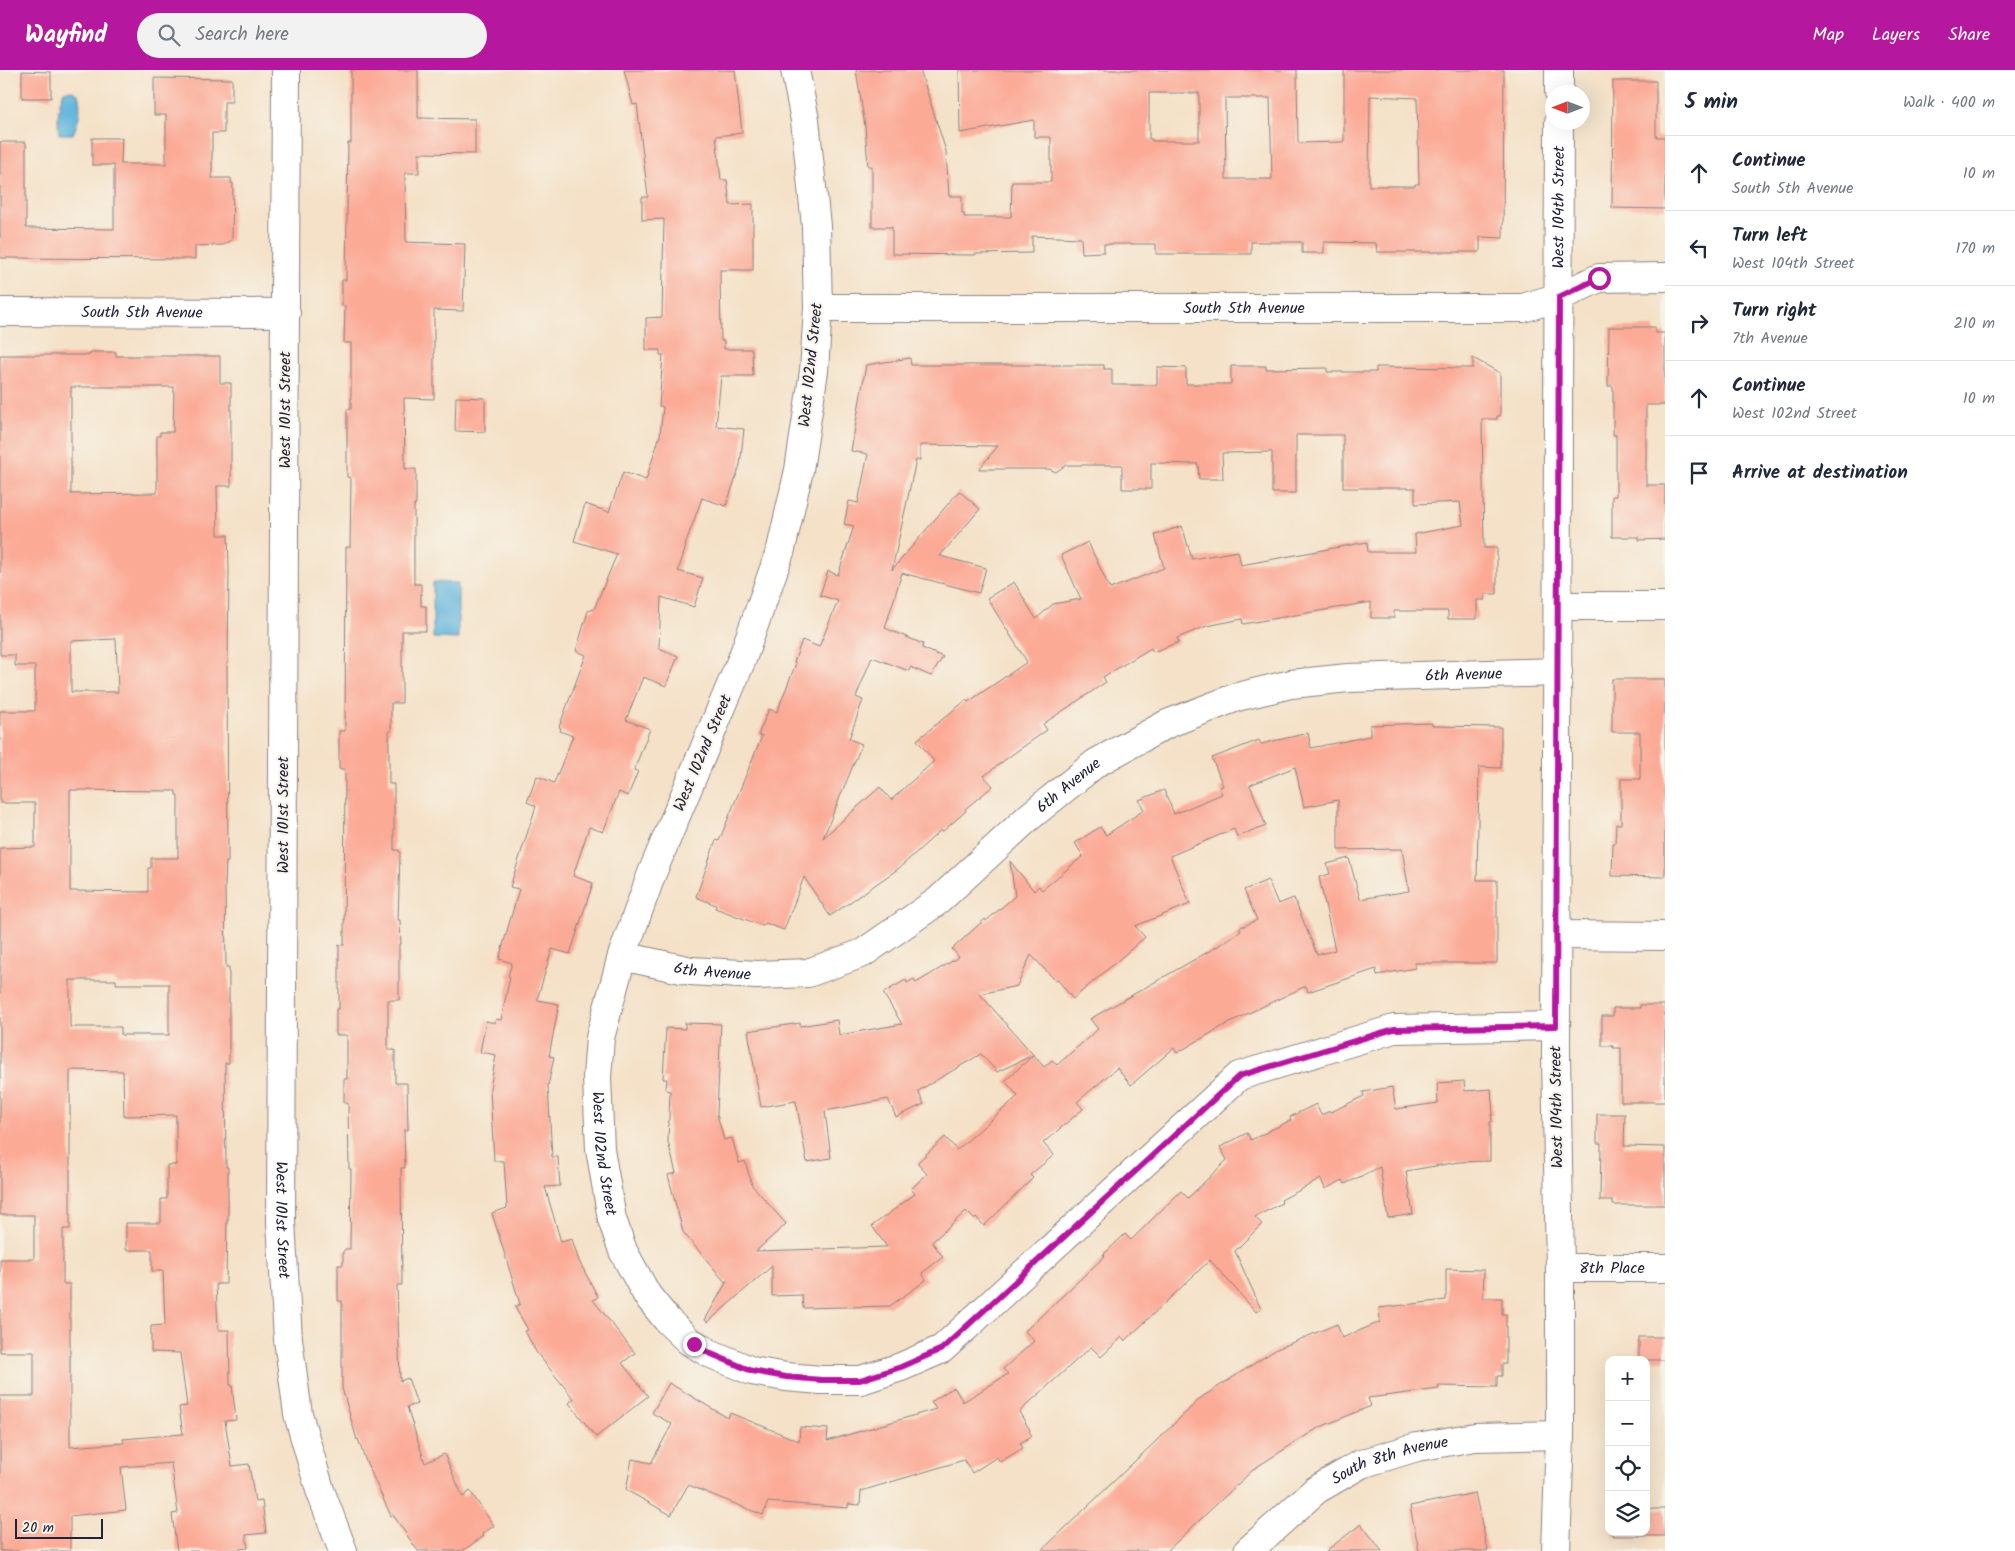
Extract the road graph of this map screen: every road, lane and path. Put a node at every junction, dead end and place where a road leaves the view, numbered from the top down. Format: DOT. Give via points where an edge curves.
graph roads {
  1 [pos="286,70"];
  2 [pos="795,70"];
  3 [pos="1559,70"];
  4 [pos="1559,85"];
  5 [pos="1559,130"];
  6 [pos="1665,277"];
  7 [pos="1559,297"];
  8 [pos="818,308"];
  9 [pos="0,312"];
  10 [pos="286,313"];
  11 [pos="1558,606"];
  12 [pos="1665,606"];
  13 [pos="1558,672"];
  14 [pos="1557,935"];
  15 [pos="1665,936"];
  16 [pos="622,956"];
  17 [pos="1556,1026"];
  18 [pos="1560,1268"];
  19 [pos="1665,1268"];
  20 [pos="1560,1435"];
  21 [pos="344,1551"];
  22 [pos="1248,1551"];
  23 [pos="1556,1551"];
  1 -- 10 [label="street, West 101st Street"];
  2 -- 8 [label="street, West 102nd Street" via="805,120 816,226"];
  3 -- 4 [label="street"];
  5 -- 7 [label="street, West 104th Street"];
  6 -- 7 [label="street, South 5th Avenue" via="1599,278"];
  7 -- 8 [label="street, South 5th Avenue" via="1523,308"];
  7 -- 11 [label="street, West 104th Street"];
  8 -- 16 [label="street, West 102nd Street" via="814,371 799,470 781,549 742,659 652,873"];
  9 -- 10 [label="street, South 5th Avenue"];
  10 -- 21 [label="street, West 101st Street" via="282,1222 288,1339 298,1414 320,1490"];
  11 -- 12 [label="street"];
  11 -- 13 [label="street, West 104th Street"];
  13 -- 14 [label="street, West 104th Street"];
  13 -- 16 [label="street, 6th Avenue" via="1348,678 1291,684 1237,697 1167,724 1096,763 1029,817 938,902 864,953 808,972 757,975 691,971"];
  14 -- 15 [label="street"];
  14 -- 17 [label="street, West 104th Street"];
  16 -- 17 [label="street, West 102nd Street" via="600,1038 597,1077 600,1149 612,1219 627,1258 648,1295 689,1341 752,1371 786,1377 860,1380 942,1349 1239,1076 1394,1029"];
  17 -- 18 [label="street, West 104th Street"];
  18 -- 19 [label="street, 8th Place"];
  18 -- 20 [label="street, West 104th Street"];
  20 -- 22 [label="street, South 8th Avenue" via="1474,1437 1417,1447 1361,1464 1316,1490"];
  20 -- 23 [label="street, West 104th Street"];
}
